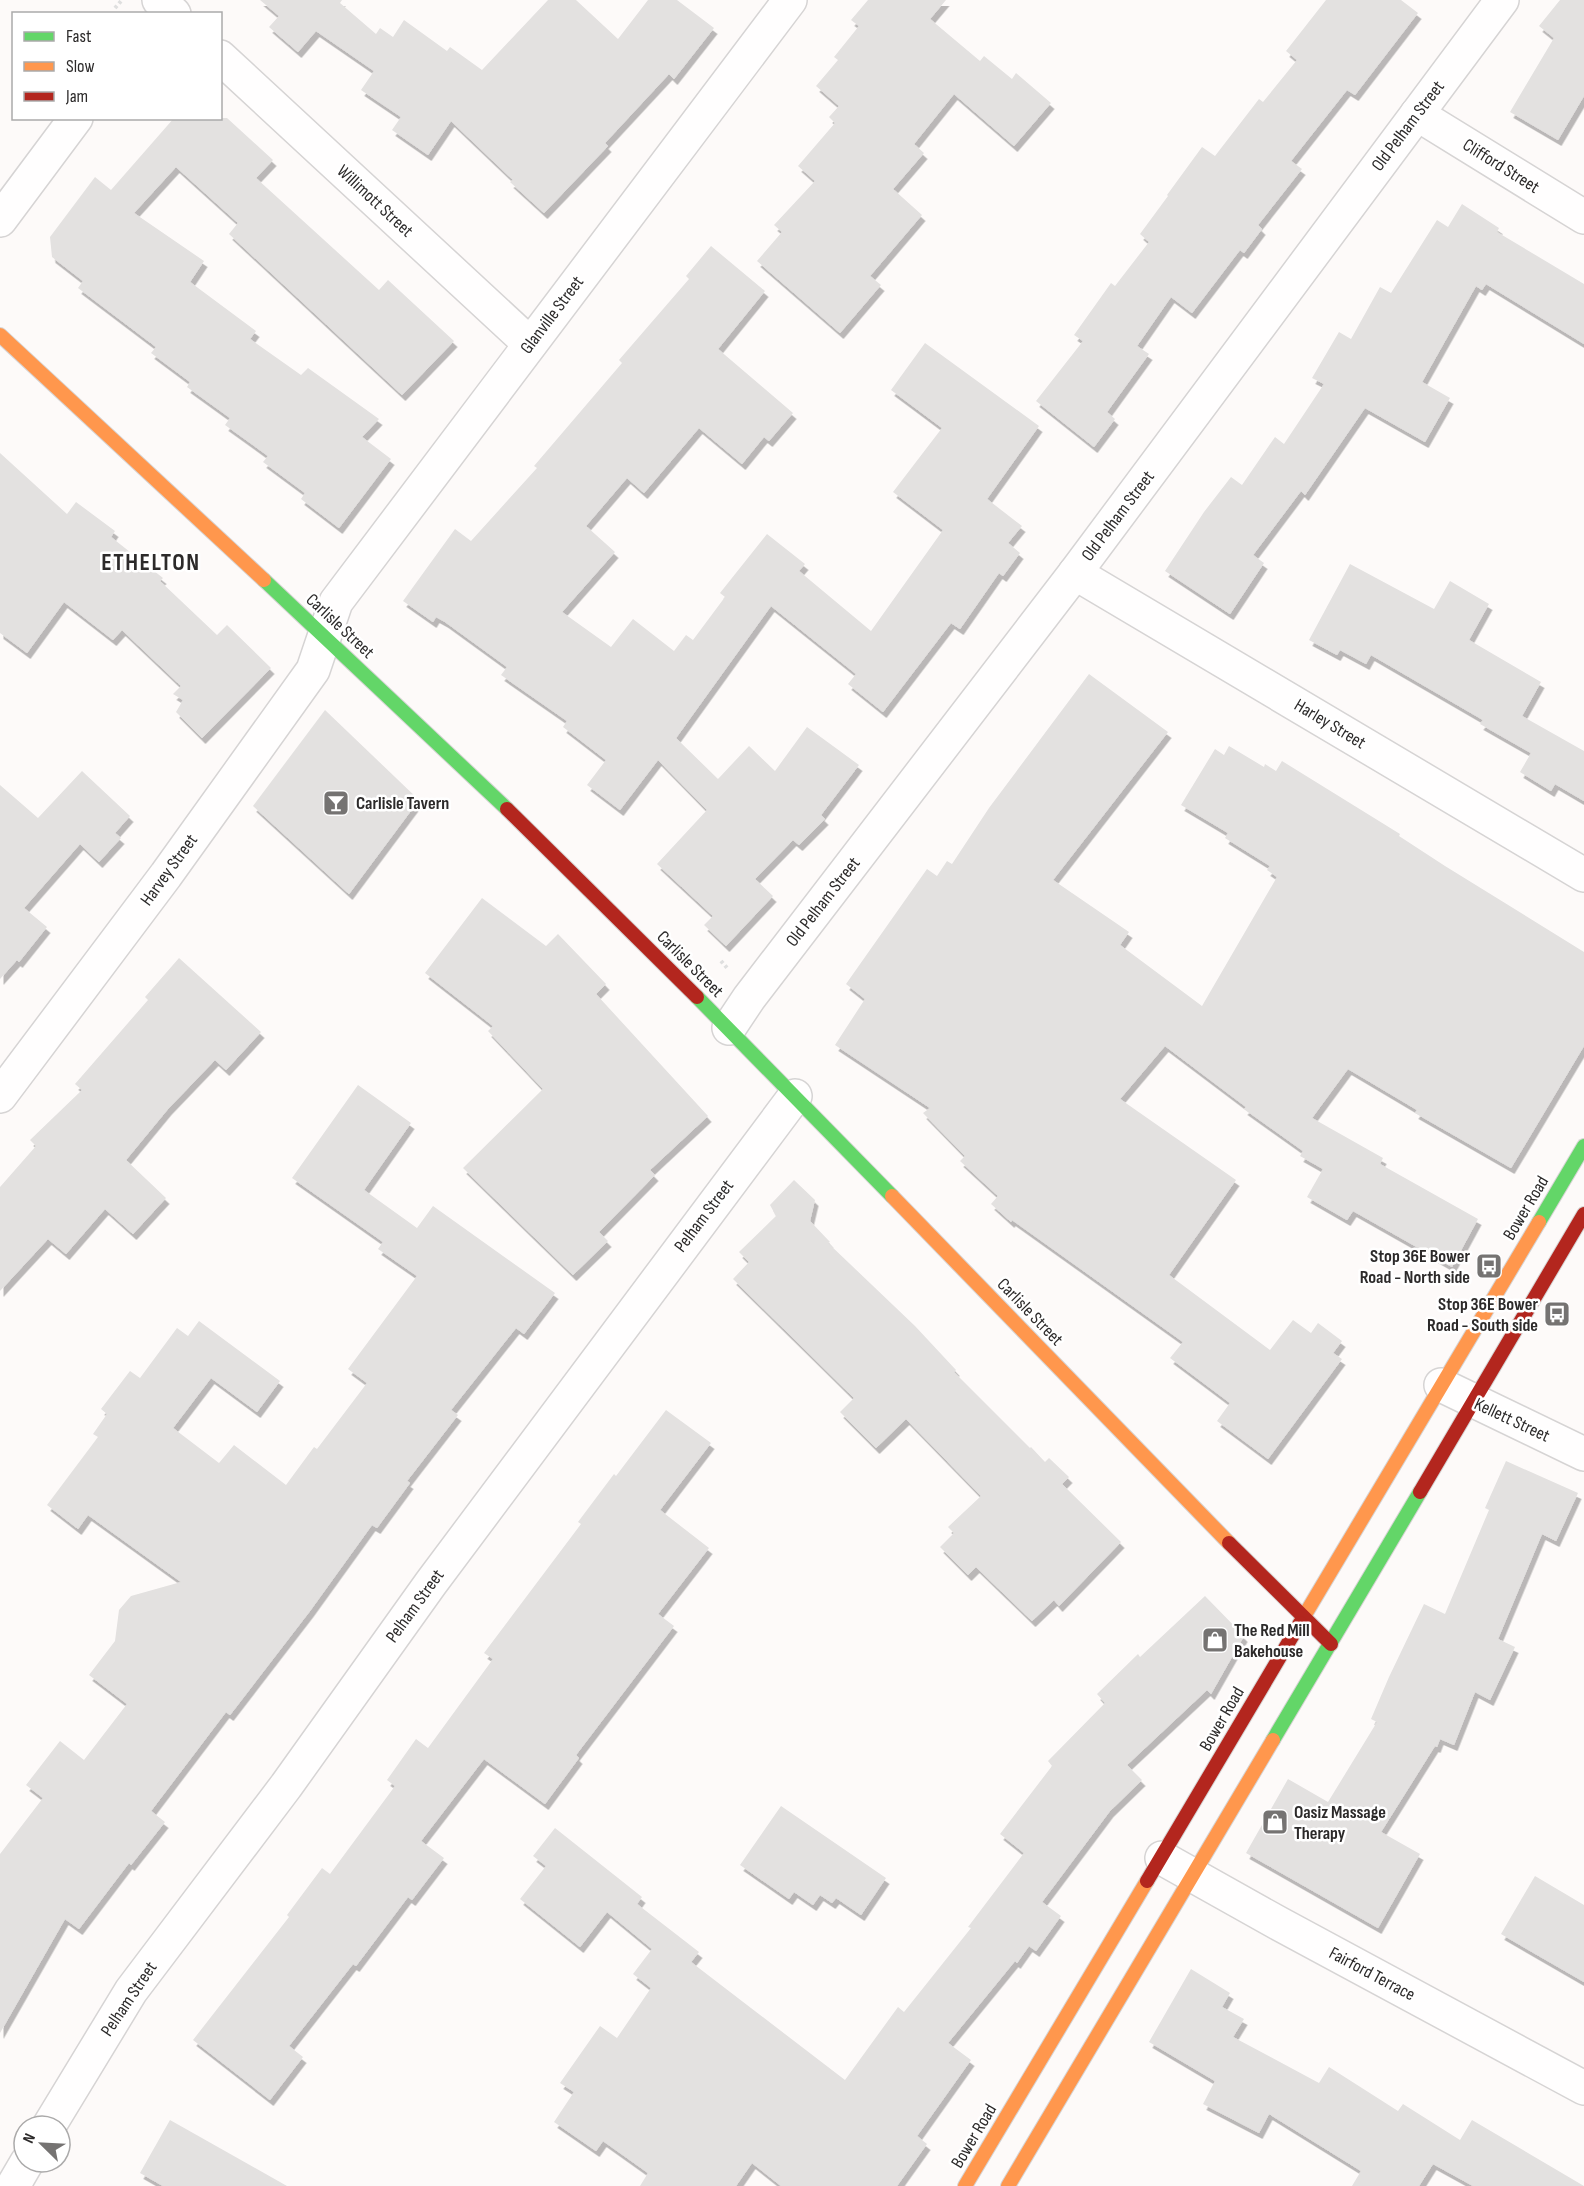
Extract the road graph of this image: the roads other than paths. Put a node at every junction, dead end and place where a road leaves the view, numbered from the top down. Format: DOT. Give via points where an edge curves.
graph roads {
  1 [pos="1502,0"];
  2 [pos="774,6"];
  3 [pos="222,59"];
  4 [pos="1417,114"];
  5 [pos="75,120"];
  6 [pos="1584,217"];
  7 [pos="0,220"];
  8 [pos="0,335"];
  9 [pos="530,344"];
  10 [pos="1075,573"];
  11 [pos="324,636"];
  12 [pos="1584,875"];
  13 [pos="729,1028"];
  14 [pos="0,1096"];
  15 [pos="795,1096"];
  16 [pos="1584,1146"];
  17 [pos="1584,1214"];
  18 [pos="1441,1385"];
  19 [pos="1472,1402"];
  20 [pos="1584,1454"];
  21 [pos="1303,1617"];
  22 [pos="1330,1644"];
  23 [pos="1162,1858"];
  24 [pos="1193,1876"];
  25 [pos="1584,2088"];
  26 [pos="56,2114"];
  27 [pos="965,2186"];
  28 [pos="1008,2186"];
  1 -- 4 [label="street, Old Pelham Street"];
  2 -- 9 [label="street, Glanville Street"];
  3 -- 9 [label="street, Willimott Street"];
  4 -- 6 [label="street, Clifford Street"];
  4 -- 10 [label="street, Old Pelham Street"];
  5 -- 7 [label="street"];
  8 -- 11 [label="main road, Carlisle Street"];
  9 -- 11 [label="street, Glanville Street" via="336,602"];
  10 -- 12 [label="street, Harley Street"];
  10 -- 13 [label="street, Old Pelham Street"];
  11 -- 13 [label="main road, Carlisle Street" via="499,801"];
  11 -- 14 [label="street, Harvey Street" via="313,670"];
  13 -- 15 [label="main road, Carlisle Street"];
  15 -- 21 [label="main road, Carlisle Street"];
  15 -- 26 [label="street, Pelham Street" via="131,1991"];
  16 -- 18 [label="main road, Bower Road"];
  17 -- 19 [label="main road"];
  18 -- 19 [label="street, Kellett Street"];
  18 -- 21 [label="main road, Bower Road"];
  19 -- 20 [label="street, Kellett Street"];
  19 -- 22 [label="main road"];
  21 -- 22 [label="main road, Carlisle Street"];
  21 -- 23 [label="main road, Bower Road"];
  22 -- 24 [label="main road"];
  23 -- 24 [label="street, Fairford Terrace"];
  23 -- 27 [label="main road, Bower Road"];
  24 -- 25 [label="street, Fairford Terrace"];
  24 -- 28 [label="main road"];
}
